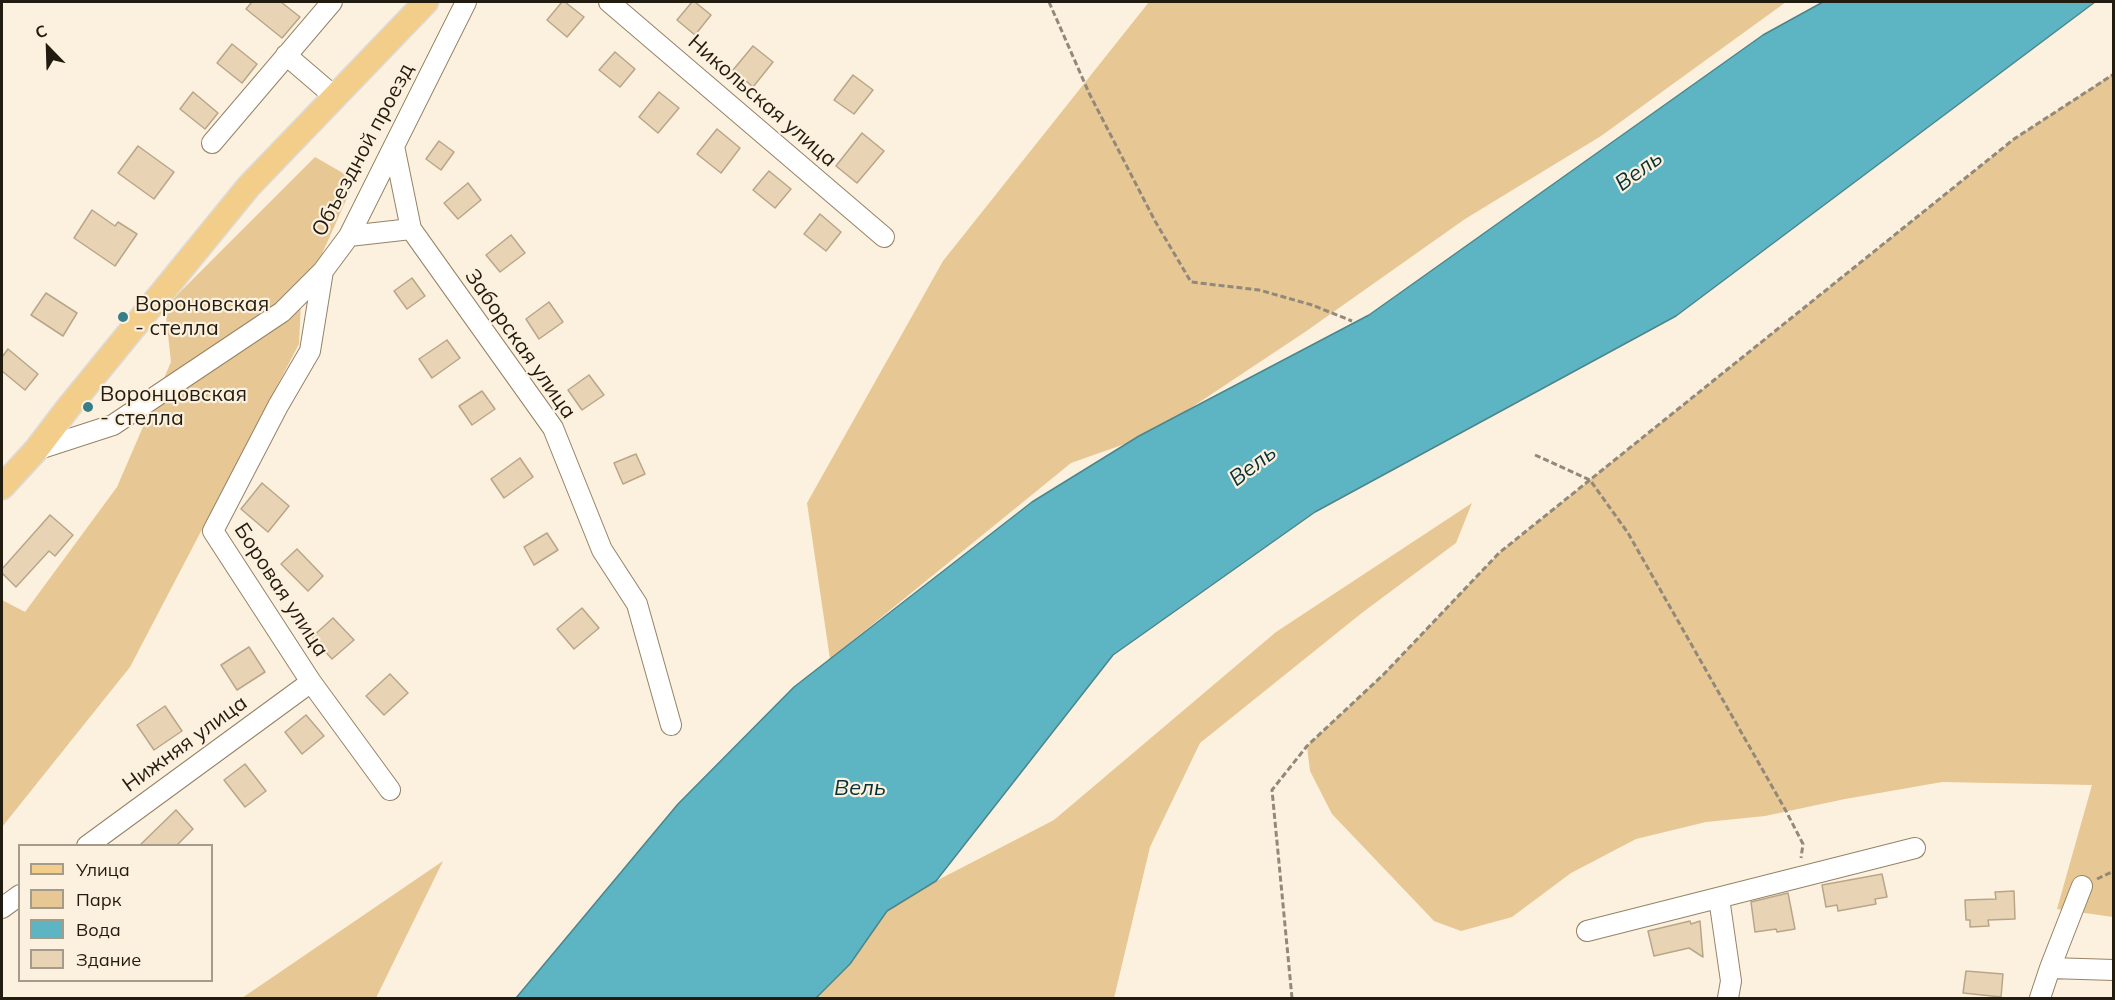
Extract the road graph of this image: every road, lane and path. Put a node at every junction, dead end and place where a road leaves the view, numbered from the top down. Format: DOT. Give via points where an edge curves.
graph roads {
  1 [pos="332,2"];
  2 [pos="426,2"];
  3 [pos="466,2"];
  4 [pos="609,2"];
  5 [pos="1049,2"];
  6 [pos="286,56"];
  7 [pos="2114,74"];
  8 [pos="335,98"];
  9 [pos="212,143"];
  10 [pos="394,146"];
  11 [pos="411,229"];
  12 [pos="349,236"];
  13 [pos="884,237"];
  14 [pos="323,271"];
  15 [pos="1352,321"];
  16 [pos="36,450"];
  17 [pos="1535,455"];
  18 [pos="1590,480"];
  19 [pos="2,487"];
  20 [pos="311,682"];
  21 [pos="671,725"];
  22 [pos="390,790"];
  23 [pos="90,844"];
  24 [pos="1915,848"];
  25 [pos="1798,878"];
  26 [pos="2082,886"];
  27 [pos="18,896"];
  28 [pos="1719,898"];
  29 [pos="2,908"];
  30 [pos="1587,931"];
  31 [pos="2050,968"];
  32 [pos="2114,970"];
  33 [pos="1292,999"];
  34 [pos="1728,999"];
  35 [pos="2040,999"];
  1 -- 6 [label="street"];
  2 -- 8 [label="main road"];
  3 -- 10 [label="street, Объездной проезд"];
  4 -- 13 [label="street, Никольская улица"];
  5 -- 15 [label="path" via="1089,93 1191,282 1259,290"];
  6 -- 8 [label="street"];
  6 -- 9 [label="street"];
  7 -- 18 [label="path" via="2014,140"];
  8 -- 16 [label="main road" via="249,186"];
  10 -- 11 [label="street"];
  10 -- 12 [label="street, Объездной проезд"];
  11 -- 12 [label="street"];
  11 -- 21 [label="street, Заборская улица" via="553,428 602,550 637,604"];
  12 -- 14 [label="street, Объездной проезд"];
  14 -- 16 [label="street, Объездной проезд" via="282,312 113,425"];
  14 -- 20 [label="street, Боровая улица" via="310,351 213,531"];
  16 -- 19 [label="main road"];
  17 -- 18 [label="path"];
  18 -- 25 [label="path" via="1628,533 1786,811 1803,844"];
  18 -- 33 [label="path" via="1499,553 1383,674 1307,746 1272,790"];
  20 -- 22 [label="street, Боровая улица"];
  20 -- 23 [label="street, Нижняя улица"];
  24 -- 25 [label="street"];
  25 -- 28 [label="street"];
  26 -- 31 [label="street"];
  27 -- 29 [label="street"];
  28 -- 30 [label="street"];
  28 -- 34 [label="street" via="1731,981"];
  31 -- 32 [label="street"];
  31 -- 35 [label="street"];
}
